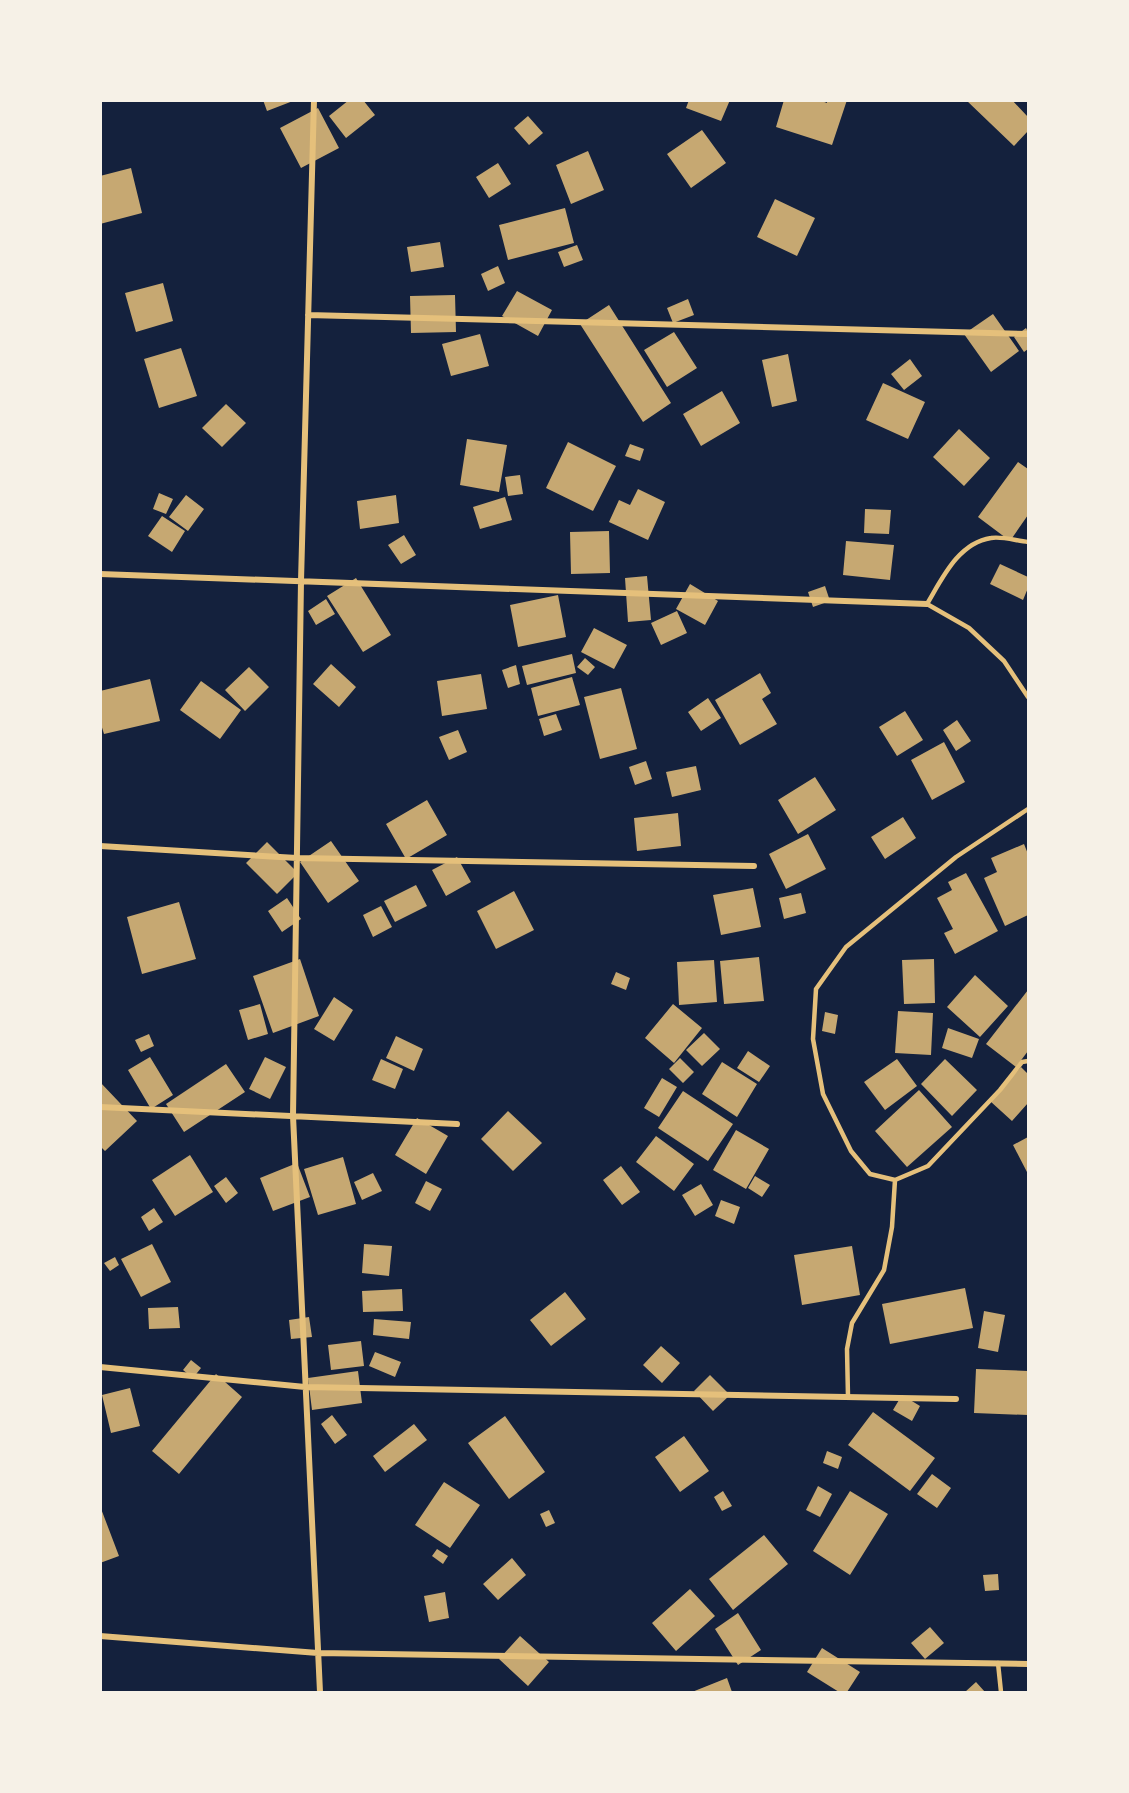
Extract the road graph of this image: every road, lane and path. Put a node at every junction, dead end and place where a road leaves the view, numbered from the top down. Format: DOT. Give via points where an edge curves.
graph roads {
  1 [pos="314,100"];
  2 [pos="308,315"];
  3 [pos="1029,334"];
  4 [pos="1029,542"];
  5 [pos="100,574"];
  6 [pos="301,581"];
  7 [pos="927,604"];
  8 [pos="1029,697"];
  9 [pos="1029,809"];
  10 [pos="100,846"];
  11 [pos="297,858"];
  12 [pos="754,866"];
  13 [pos="1029,1061"];
  14 [pos="100,1107"];
  15 [pos="293,1116"];
  16 [pos="457,1124"];
  17 [pos="895,1180"];
  18 [pos="100,1367"];
  19 [pos="305,1387"];
  20 [pos="848,1397"];
  21 [pos="956,1399"];
  22 [pos="100,1636"];
  23 [pos="318,1653"];
  24 [pos="998,1664"];
  25 [pos="1029,1664"];
  26 [pos="320,1692"];
  27 [pos="1001,1692"];
  1 -- 2 [label="street"];
  2 -- 3 [label="street"];
  2 -- 6 [label="street"];
  4 -- 7 [label="lane" via="991,538 965,549"];
  5 -- 6 [label="street"];
  6 -- 7 [label="street"];
  6 -- 11 [label="street"];
  7 -- 8 [label="lane" via="978,636 1004,661"];
  9 -- 17 [label="lane" via="956,857 846,947 816,989 813,1039 823,1094 851,1151 863,1166 870,1174"];
  10 -- 11 [label="street"];
  11 -- 12 [label="street"];
  11 -- 15 [label="street"];
  13 -- 17 [label="lane" via="1022,1062 928,1166"];
  14 -- 15 [label="street"];
  15 -- 16 [label="street"];
  15 -- 19 [label="street"];
  17 -- 20 [label="lane" via="884,1270 852,1323"];
  18 -- 19 [label="street"];
  19 -- 20 [label="street"];
  19 -- 23 [label="street"];
  20 -- 21 [label="street"];
  22 -- 23 [label="street"];
  23 -- 24 [label="street"];
  23 -- 26 [label="street"];
  24 -- 25 [label="street"];
  24 -- 27 [label="lane"];
}
